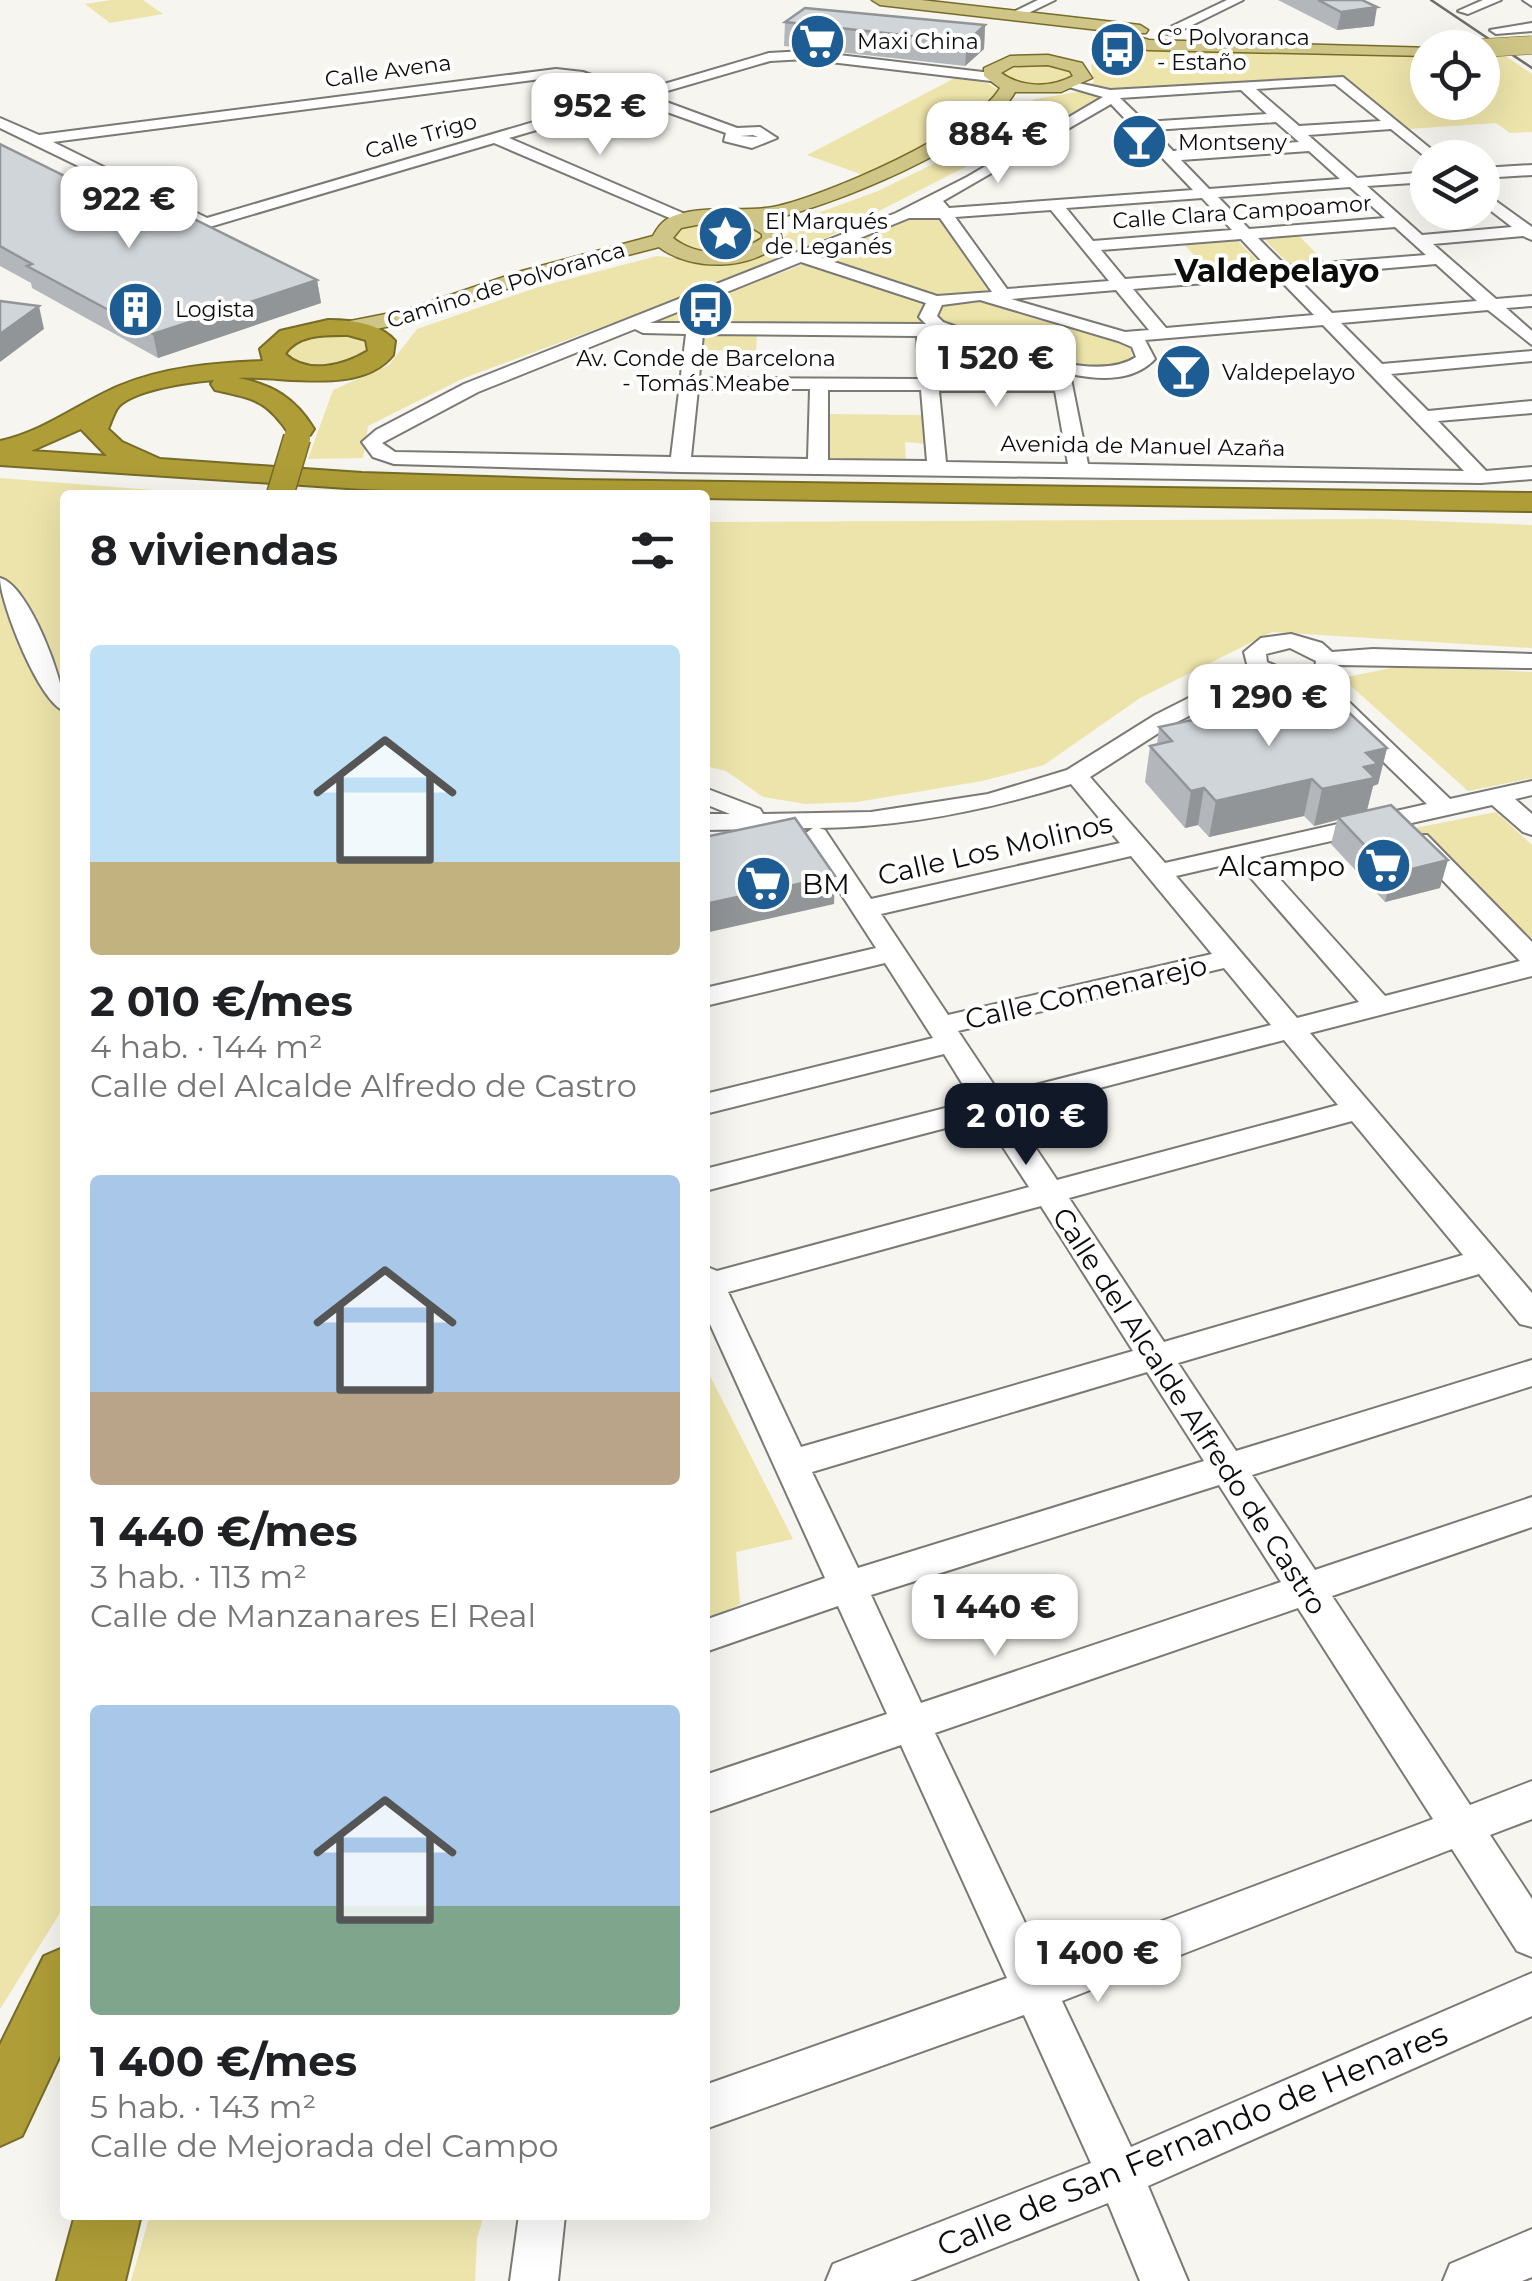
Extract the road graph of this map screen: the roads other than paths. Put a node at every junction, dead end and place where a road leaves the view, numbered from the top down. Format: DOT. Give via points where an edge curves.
graph roads {
  1 [pos="880,0"];
  2 [pos="1049,0"];
  3 [pos="1237,0"];
  4 [pos="1495,0"];
  5 [pos="917,2"];
  6 [pos="1464,11"];
  7 [pos="1011,16"];
  8 [pos="1532,27"];
  9 [pos="1496,30"];
  10 [pos="1532,45"];
  11 [pos="1121,46"];
  12 [pos="1500,47"];
  13 [pos="1410,51"];
  14 [pos="991,77"];
  15 [pos="1010,85"];
  16 [pos="1243,85"];
  17 [pos="1044,88"];
  18 [pos="636,96"];
  19 [pos="1110,96"];
  20 [pos="1279,117"];
  21 [pos="0,122"];
  22 [pos="1392,125"];
  23 [pos="1140,126"];
  24 [pos="736,132"];
  25 [pos="1295,132"];
  26 [pos="496,138"];
  27 [pos="38,140"];
  28 [pos="1411,140"];
  29 [pos="1311,146"];
  30 [pos="1169,156"];
  31 [pos="1532,170"];
  32 [pos="1500,172"];
  33 [pos="1410,178"];
  34 [pos="1354,183"];
  35 [pos="1206,194"];
  36 [pos="1056,205"];
  37 [pos="940,206"];
  38 [pos="1500,211"];
  39 [pos="1532,212"];
  40 [pos="1504,214"];
  41 [pos="738,216"];
  42 [pos="686,220"];
  43 [pos="1398,222"];
  44 [pos="1530,233"];
  45 [pos="1246,234"];
  46 [pos="1419,240"];
  47 [pos="766,241"];
  48 [pos="671,245"];
  49 [pos="1089,246"];
  50 [pos="798,256"];
  51 [pos="1440,258"];
  52 [pos="1282,271"];
  53 [pos="1120,284"];
  54 [pos="999,296"];
  55 [pos="936,301"];
  56 [pos="1532,301"];
  57 [pos="692,302"];
  58 [pos="1492,304"];
  59 [pos="1328,318"];
  60 [pos="348,328"];
  61 [pos="624,328"];
  62 [pos="931,328"];
  63 [pos="693,329"];
  64 [pos="1160,332"];
  65 [pos="1124,337"];
  66 [pos="1532,340"];
  67 [pos="382,341"];
  68 [pos="1532,356"];
  69 [pos="285,362"];
  70 [pos="356,368"];
  71 [pos="1378,370"];
  72 [pos="1060,376"];
  73 [pos="688,383"];
  74 [pos="818,384"];
  75 [pos="930,385"];
  76 [pos="134,390"];
  77 [pos="108,402"];
  78 [pos="1532,407"];
  79 [pos="1425,417"];
  80 [pos="302,425"];
  81 [pos="0,448"];
  82 [pos="0,457"];
  83 [pos="680,466"];
  84 [pos="818,466"];
  85 [pos="937,468"];
  86 [pos="0,469"];
  87 [pos="1079,472"];
  88 [pos="1532,473"];
  89 [pos="1481,477"];
  90 [pos="140,480"];
  91 [pos="362,482"];
  92 [pos="222,490"];
  93 [pos="282,490"];
  94 [pos="328,490"];
  95 [pos="575,490"];
  96 [pos="710,492"];
  97 [pos="710,502"];
  98 [pos="1532,502"];
  99 [pos="824,504"];
  100 [pos="710,512"];
  101 [pos="1532,513"];
  102 [pos="0,584"];
  103 [pos="36,649"];
  104 [pos="60,655"];
  105 [pos="1327,659"];
  106 [pos="1532,660"];
  107 [pos="1262,670"];
  108 [pos="1310,678"];
  109 [pos="60,698"];
  110 [pos="1076,775"];
  111 [pos="1532,788"];
  112 [pos="710,797"];
  113 [pos="1499,798"];
  114 [pos="1446,810"];
  115 [pos="1398,820"];
  116 [pos="710,822"];
  117 [pos="1532,827"];
  118 [pos="804,828"];
  119 [pos="1138,847"];
  120 [pos="1244,855"];
  121 [pos="1160,872"];
  122 [pos="865,910"];
  123 [pos="893,954"];
  124 [pos="1231,958"];
  125 [pos="1532,958"];
  126 [pos="1532,967"];
  127 [pos="710,996"];
  128 [pos="1378,1006"];
  129 [pos="1292,1029"];
  130 [pos="946,1035"];
  131 [pos="710,1103"];
  132 [pos="992,1105"];
  133 [pos="1359,1109"];
  134 [pos="710,1179"];
  135 [pos="1049,1194"];
  136 [pos="1486,1260"];
  137 [pos="710,1280"];
  138 [pos="710,1288"];
  139 [pos="1532,1315"];
  140 [pos="1156,1358"];
  141 [pos="1532,1374"];
  142 [pos="791,1464"];
  143 [pos="1226,1467"];
  144 [pos="1532,1512"];
  145 [pos="848,1587"];
  146 [pos="1306,1589"];
  147 [pos="710,1634"];
  148 [pos="911,1724"];
  149 [pos="710,1792"];
  150 [pos="1532,1800"];
  151 [pos="1462,1827"];
  152 [pos="1532,1936"];
  153 [pos="60,1988"];
  154 [pos="1034,1990"];
  155 [pos="1532,1994"];
  156 [pos="710,2105"];
  157 [pos="0,2114"];
  158 [pos="1120,2175"];
  159 [pos="107,2220"];
  160 [pos="541,2220"];
  161 [pos="1532,2253"];
  162 [pos="91,2281"];
  163 [pos="534,2281"];
  164 [pos="850,2281"];
  165 [pos="1164,2281"];
  166 [pos="1467,2281"];
  1 -- 5 [label="main road"];
  2 -- 7 [label="street"];
  3 -- 11 [label="street"];
  4 -- 6 [label="street"];
  5 -- 7 [label="main road"];
  7 -- 11 [label="main road"];
  8 -- 9 [label="street"];
  10 -- 12 [label="main road, bridge"];
  11 -- 13 [label="main road"];
  11 -- 14 [label="main road" via="999,64"];
  11 -- 17 [label="main road"];
  11 -- 19 [label="street"];
  14 -- 15 [label="main road"];
  14 -- 18 [label="street, Calle Trigo" via="784,55"];
  15 -- 17 [label="main road"];
  15 -- 41 [label="main road" via="1007,98 914,158 791,208"];
  16 -- 19 [label="street"];
  16 -- 20 [label="street"];
  16 -- 22 [label="street" via="1338,80"];
  17 -- 47 [label="main road" via="925,161 789,217"];
  18 -- 24 [label="street, Calle Avena"];
  18 -- 26 [label="street, Calle Trigo"];
  18 -- 27 [label="street, Calle Avena" via="578,75 538,73"];
  19 -- 23 [label="street"];
  19 -- 37 [label="street"];
  20 -- 23 [label="street"];
  20 -- 25 [label="street"];
  21 -- 27 [label="street, Calle Trigo"];
  22 -- 25 [label="street"];
  22 -- 28 [label="street"];
  23 -- 30 [label="street"];
  25 -- 29 [label="street"];
  26 -- 27 [label="street, Calle Trigo" via="206,223"];
  26 -- 42 [label="street"];
  29 -- 30 [label="street"];
  29 -- 34 [label="street"];
  30 -- 35 [label="street"];
  31 -- 32 [label="street"];
  33 -- 34 [label="street"];
  34 -- 35 [label="street"];
  34 -- 43 [label="street"];
  35 -- 36 [label="street"];
  35 -- 45 [label="street"];
  36 -- 37 [label="street"];
  36 -- 49 [label="street"];
  37 -- 50 [label="street"];
  37 -- 54 [label="street"];
  38 -- 40 [label="street"];
  39 -- 40 [label="street"];
  40 -- 44 [label="street"];
  41 -- 42 [label="main road"];
  41 -- 47 [label="main road"];
  42 -- 48 [label="main road" via="667,228"];
  43 -- 45 [label="street, Calle Clara Campoamor"];
  43 -- 46 [label="street"];
  44 -- 46 [label="street"];
  45 -- 49 [label="street, Calle Clara Campoamor"];
  45 -- 52 [label="street"];
  46 -- 51 [label="street"];
  47 -- 48 [label="main road" via="725,256"];
  47 -- 50 [label="street"];
  48 -- 60 [label="main road, Camino de Polvoranca" via="525,276 411,315"];
  48 -- 67 [label="main road, Camino de Polvoranca" via="526,283 421,319"];
  49 -- 53 [label="street"];
  50 -- 55 [label="street"];
  50 -- 57 [label="street"];
  51 -- 52 [label="street"];
  51 -- 58 [label="street"];
  52 -- 53 [label="street"];
  52 -- 59 [label="street"];
  53 -- 54 [label="street"];
  53 -- 64 [label="street"];
  54 -- 55 [label="street"];
  54 -- 65 [label="street"];
  55 -- 62 [label="street"];
  56 -- 58 [label="street"];
  57 -- 61 [label="street"];
  57 -- 63 [label="street"];
  58 -- 59 [label="street"];
  58 -- 66 [label="street"];
  59 -- 64 [label="street"];
  59 -- 71 [label="street"];
  60 -- 67 [label="highway"];
  60 -- 69 [label="highway" via="301,332"];
  61 -- 63 [label="street"];
  61 -- 83 [label="street, Avenida de Manuel Azaña" via="471,388 372,442 394,458"];
  62 -- 63 [label="street"];
  62 -- 72 [label="street"];
  62 -- 75 [label="street"];
  63 -- 73 [label="street"];
  64 -- 65 [label="street"];
  65 -- 72 [label="street" via="1140,344 1144,363"];
  67 -- 70 [label="highway" via="380,355"];
  68 -- 71 [label="street"];
  69 -- 70 [label="highway" via="326,373"];
  69 -- 76 [label="highway"];
  69 -- 80 [label="highway" via="304,380"];
  70 -- 80 [label="highway" via="326,384"];
  71 -- 79 [label="street"];
  72 -- 75 [label="street"];
  72 -- 87 [label="street"];
  73 -- 74 [label="street"];
  73 -- 83 [label="street"];
  74 -- 75 [label="street"];
  74 -- 84 [label="street"];
  75 -- 85 [label="street"];
  76 -- 77 [label="highway"];
  76 -- 80 [label="highway" via="203,383 259,390"];
  77 -- 81 [label="highway" via="44,440"];
  77 -- 91 [label="highway" via="94,430 130,457"];
  78 -- 79 [label="street"];
  79 -- 89 [label="street"];
  80 -- 93 [label="highway, bridge"];
  82 -- 91 [label="highway"];
  83 -- 84 [label="street, Avenida de Manuel Azaña"];
  84 -- 85 [label="street, Avenida de Manuel Azaña"];
  85 -- 87 [label="street, Avenida de Manuel Azaña"];
  86 -- 90 [label="highway"];
  87 -- 89 [label="street, Avenida de Manuel Azaña"];
  88 -- 89 [label="street, Avenida de Manuel Azaña"];
  90 -- 92 [label="highway"];
  90 -- 94 [label="highway"];
  91 -- 95 [label="highway"];
  96 -- 98 [label="highway"];
  97 -- 99 [label="highway"];
  99 -- 100 [label="highway"];
  99 -- 101 [label="highway"];
  102 -- 103 [label="street"];
  103 -- 104 [label="street"];
  103 -- 109 [label="street"];
  105 -- 106 [label="street"];
  105 -- 107 [label="street" via="1303,644 1268,643 1253,658"];
  105 -- 108 [label="street" via="1326,671"];
  107 -- 108 [label="street" via="1285,679"];
  107 -- 110 [label="street" via="1163,720"];
  108 -- 114 [label="street"];
  110 -- 118 [label="street" via="991,800"];
  110 -- 119 [label="street"];
  111 -- 113 [label="street"];
  112 -- 118 [label="street"];
  113 -- 114 [label="street"];
  113 -- 117 [label="street"];
  114 -- 115 [label="street"];
  115 -- 120 [label="street"];
  115 -- 125 [label="street"];
  116 -- 118 [label="street"];
  118 -- 122 [label="street, Calle del Alcalde Alfredo de Castro"];
  119 -- 121 [label="street"];
  119 -- 122 [label="street, Calle Los Molinos"];
  120 -- 121 [label="street"];
  120 -- 128 [label="street"];
  121 -- 124 [label="street"];
  122 -- 123 [label="street, Calle del Alcalde Alfredo de Castro"];
  123 -- 127 [label="street"];
  123 -- 130 [label="street, Calle del Alcalde Alfredo de Castro"];
  124 -- 129 [label="street"];
  124 -- 130 [label="street, Calle Comenarejo"];
  126 -- 128 [label="street"];
  128 -- 129 [label="street"];
  129 -- 132 [label="street"];
  129 -- 133 [label="street"];
  130 -- 131 [label="street, Calle Comenarejo"];
  130 -- 132 [label="street, Calle del Alcalde Alfredo de Castro"];
  132 -- 134 [label="street"];
  132 -- 135 [label="street, Calle del Alcalde Alfredo de Castro"];
  133 -- 135 [label="street"];
  133 -- 136 [label="street"];
  135 -- 137 [label="street"];
  135 -- 140 [label="street, Calle del Alcalde Alfredo de Castro"];
  136 -- 139 [label="street"];
  136 -- 140 [label="street"];
  138 -- 142 [label="street"];
  140 -- 142 [label="street"];
  140 -- 143 [label="street, Calle del Alcalde Alfredo de Castro"];
  141 -- 143 [label="street"];
  142 -- 145 [label="street"];
  143 -- 145 [label="street"];
  143 -- 146 [label="street, Calle del Alcalde Alfredo de Castro"];
  144 -- 146 [label="street"];
  145 -- 147 [label="street"];
  145 -- 148 [label="street"];
  146 -- 148 [label="street"];
  146 -- 151 [label="street, Calle del Alcalde Alfredo de Castro"];
  148 -- 149 [label="street"];
  148 -- 154 [label="street"];
  150 -- 151 [label="street"];
  151 -- 152 [label="street, Calle del Alcalde Alfredo de Castro"];
  151 -- 154 [label="street"];
  153 -- 157 [label="highway"];
  154 -- 156 [label="street"];
  154 -- 158 [label="street"];
  155 -- 158 [label="street, Calle de San Fernando de Henares"];
  158 -- 164 [label="street, Calle de San Fernando de Henares"];
  158 -- 165 [label="street"];
  159 -- 162 [label="highway"];
  160 -- 163 [label="street"];
  161 -- 166 [label="street"];
}
